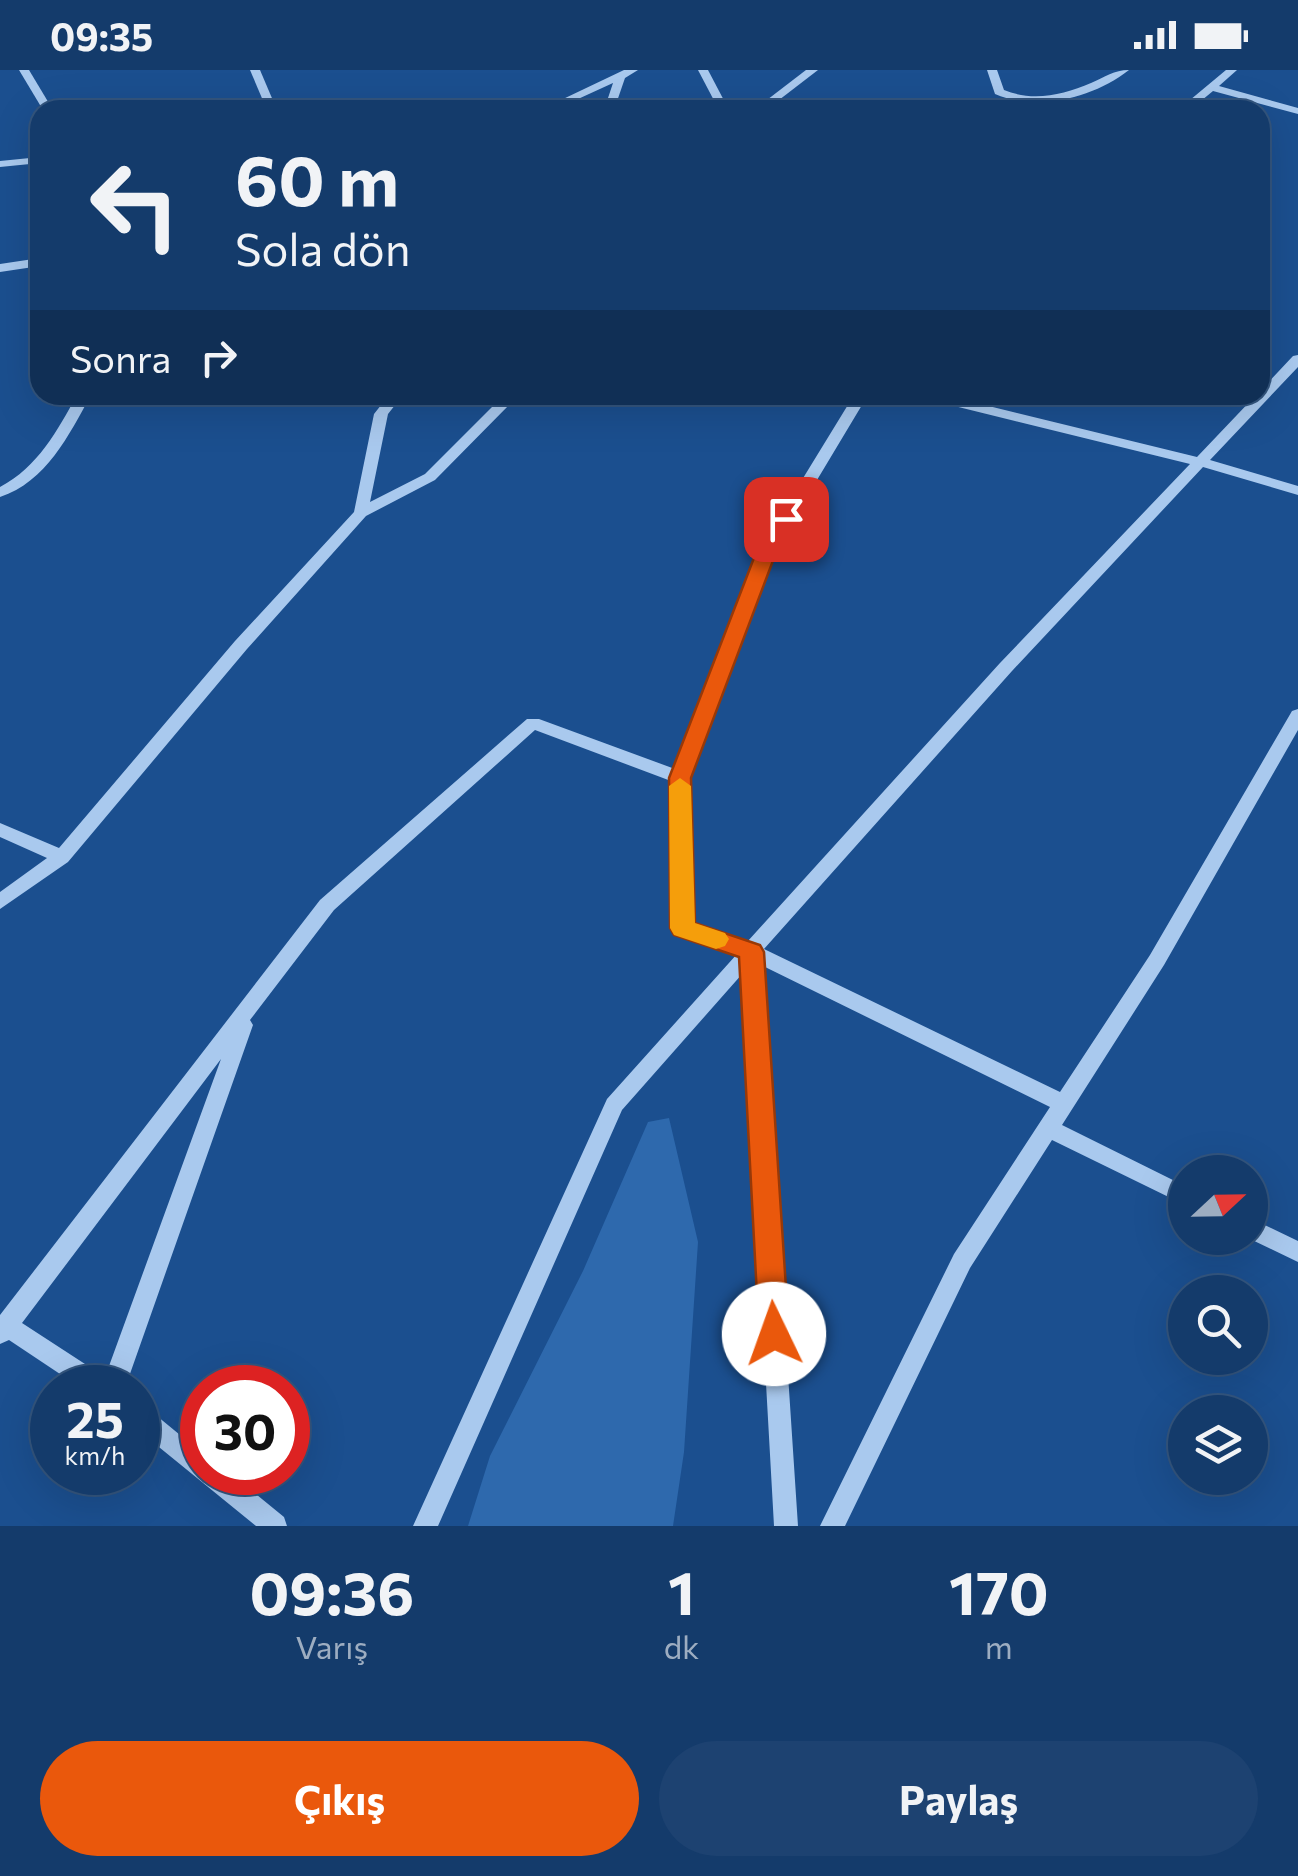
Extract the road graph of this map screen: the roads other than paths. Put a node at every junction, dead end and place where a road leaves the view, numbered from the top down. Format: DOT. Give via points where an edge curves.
graph roads {
  1 [pos="24,70"];
  2 [pos="634,70"];
  3 [pos="703,70"];
  4 [pos="812,70"];
  5 [pos="992,70"];
  6 [pos="1124,70"];
  7 [pos="1232,70"];
  8 [pos="258,71"];
  9 [pos="620,78"];
  10 [pos="1212,88"];
  11 [pos="42,100"];
  12 [pos="268,100"];
  13 [pos="568,100"];
  14 [pos="612,100"];
  15 [pos="719,100"];
  16 [pos="772,100"];
  17 [pos="1024,100"];
  18 [pos="1039,100"];
  19 [pos="1196,100"];
  20 [pos="1257,100"];
  21 [pos="1270,104"];
  22 [pos="1298,111"];
  23 [pos="30,161"];
  24 [pos="0,164"];
  25 [pos="30,264"];
  26 [pos="0,268"];
  27 [pos="1298,360"];
  28 [pos="1270,389"];
  29 [pos="79,405"];
  30 [pos="389,405"];
  31 [pos="502,405"];
  32 [pos="855,405"];
  33 [pos="968,405"];
  34 [pos="1255,405"];
  35 [pos="1200,462"];
  36 [pos="1298,491"];
  37 [pos="0,493"];
  38 [pos="360,514"];
  39 [pos="1298,716"];
  40 [pos="680,778"];
  41 [pos="0,830"];
  42 [pos="62,856"];
  43 [pos="0,902"];
  44 [pos="752,952"];
  45 [pos="249,1008"];
  46 [pos="1064,1104"];
  47 [pos="1048,1128"];
  48 [pos="1168,1188"];
  49 [pos="1268,1237"];
  50 [pos="1298,1252"];
  51 [pos="3,1330"];
  52 [pos="63,1365"];
  53 [pos="121,1365"];
  54 [pos="160,1433"];
  55 [pos="180,1450"];
  56 [pos="237,1495"];
  57 [pos="275,1526"];
  58 [pos="425,1526"];
  59 [pos="786,1526"];
  60 [pos="832,1526"];
  1 -- 11 [label="street"];
  2 -- 9 [label="street"];
  3 -- 15 [label="street"];
  4 -- 16 [label="street"];
  5 -- 17 [label="street" via="999,92"];
  6 -- 18 [label="street"];
  7 -- 10 [label="street"];
  8 -- 12 [label="street"];
  9 -- 13 [label="street"];
  9 -- 14 [label="street"];
  10 -- 19 [label="street"];
  10 -- 20 [label="street"];
  21 -- 22 [label="street"];
  23 -- 24 [label="street"];
  25 -- 26 [label="street"];
  27 -- 28 [label="street"];
  29 -- 37 [label="street" via="38,468"];
  30 -- 38 [label="street"];
  31 -- 38 [label="street" via="430,477"];
  32 -- 40 [label="street" via="767,550"];
  33 -- 35 [label="street"];
  34 -- 35 [label="street"];
  35 -- 36 [label="street"];
  35 -- 44 [label="street"];
  38 -- 42 [label="street"];
  39 -- 46 [label="street" via="1157,960"];
  40 -- 44 [label="street" via="682,928"];
  40 -- 45 [label="street" via="533,723 328,905"];
  41 -- 42 [label="street"];
  42 -- 43 [label="street"];
  44 -- 46 [label="street"];
  44 -- 58 [label="street" via="614,1104"];
  44 -- 59 [label="street"];
  45 -- 51 [label="street"];
  45 -- 53 [label="street"];
  46 -- 47 [label="street"];
  47 -- 48 [label="street"];
  47 -- 60 [label="street" via="962,1261"];
  49 -- 50 [label="street"];
  51 -- 52 [label="street"];
  54 -- 55 [label="street"];
  56 -- 57 [label="street"];
}
